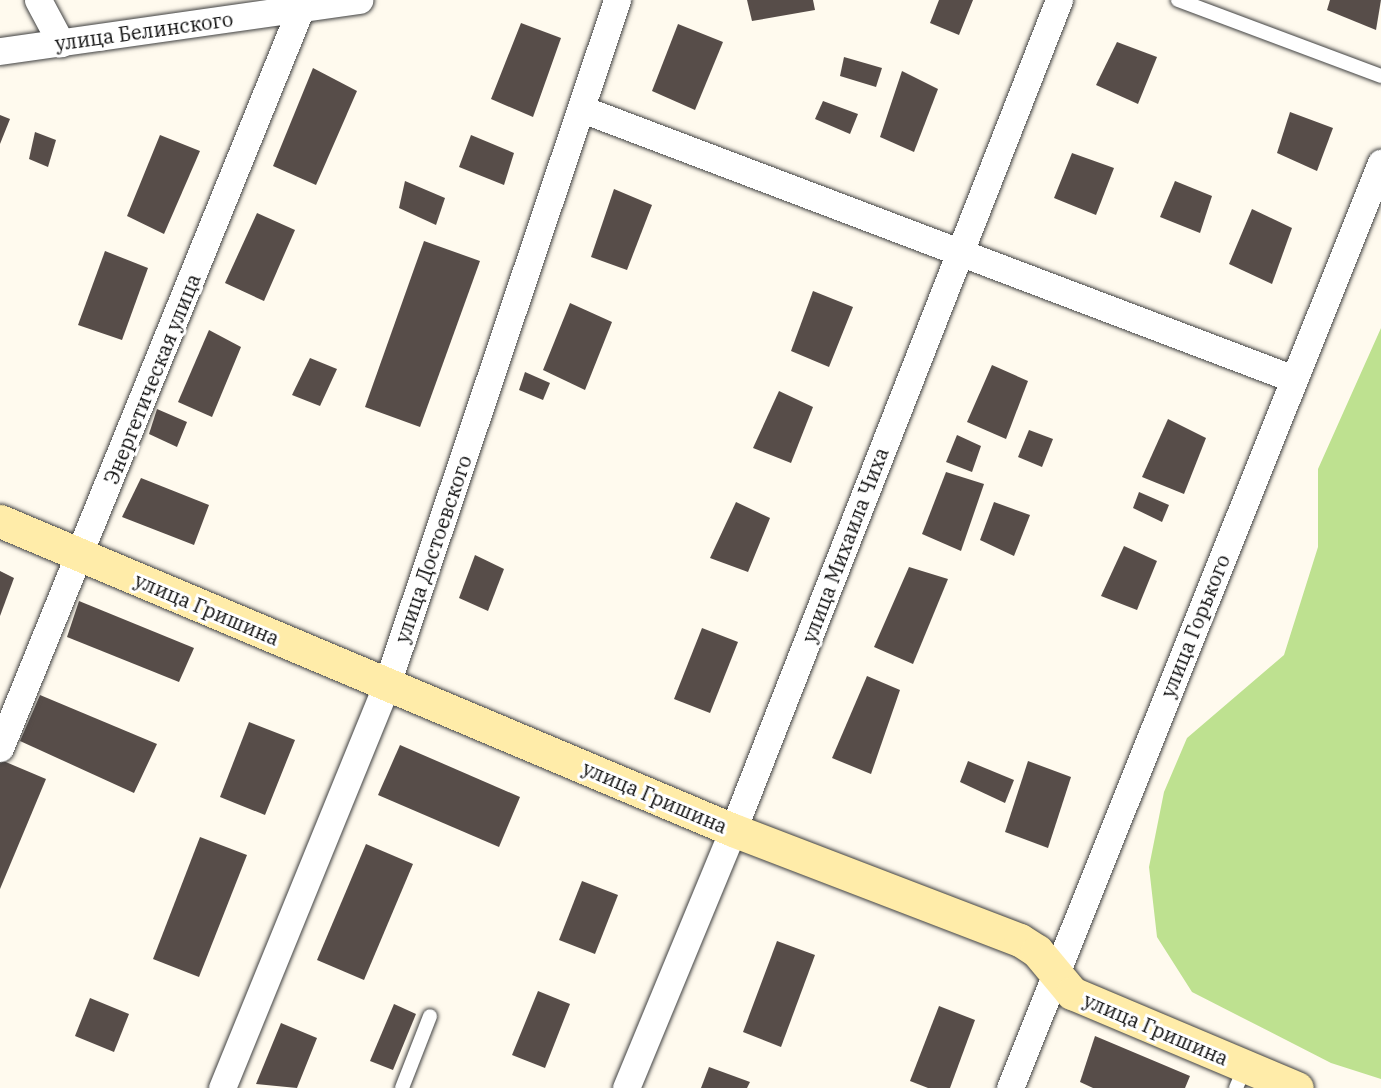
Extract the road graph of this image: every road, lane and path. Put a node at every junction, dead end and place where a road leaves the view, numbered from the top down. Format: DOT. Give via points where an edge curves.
graph roads {
  1 [pos="38,0"];
  2 [pos="359,0"];
  3 [pos="617,0"];
  4 [pos="1059,0"];
  5 [pos="1178,0"];
  6 [pos="301,8"];
  7 [pos="61,43"];
  8 [pos="0,51"];
  9 [pos="1381,76"];
  10 [pos="582,109"];
  11 [pos="1381,163"];
  12 [pos="959,255"];
  13 [pos="1294,379"];
  14 [pos="0,521"];
  15 [pos="80,555"];
  16 [pos="387,684"];
  17 [pos="0,748"];
  18 [pos="733,830"];
  19 [pos="1054,976"];
  20 [pos="430,1016"];
  21 [pos="1241,1077"];
  22 [pos="222,1088"];
  23 [pos="402,1088"];
  24 [pos="626,1088"];
  25 [pos="1010,1088"];
  26 [pos="1297,1088"];
  1 -- 7 [label="street"];
  2 -- 6 [label="street, улица Белинского"];
  3 -- 10 [label="street, улица Достоевского"];
  4 -- 12 [label="street, улица Михаила Чиха"];
  5 -- 9 [label="lane"];
  6 -- 7 [label="street, улица Белинского"];
  6 -- 15 [label="street, Энергетическая улица"];
  7 -- 8 [label="street, улица Белинского"];
  10 -- 12 [label="street"];
  10 -- 16 [label="street, улица Достоевского"];
  11 -- 13 [label="street, улица Горького"];
  12 -- 13 [label="street"];
  12 -- 18 [label="street, улица Михаила Чиха"];
  13 -- 19 [label="street, улица Горького"];
  14 -- 15 [label="street, улица Гришина"];
  15 -- 16 [label="street, улица Гришина"];
  15 -- 17 [label="street, Энергетическая улица"];
  16 -- 18 [label="street, улица Гришина"];
  16 -- 22 [label="street, улица Достоевского"];
  18 -- 19 [label="street, улица Гришина" via="1020,940 1037,951"];
  18 -- 24 [label="street, улица Михаила Чиха"];
  19 -- 21 [label="street, улица Гришина" via="1072,993"];
  19 -- 25 [label="street, улица Горького"];
  20 -- 23 [label="lane"];
  21 -- 26 [label="street, улица Гришина"];
}
